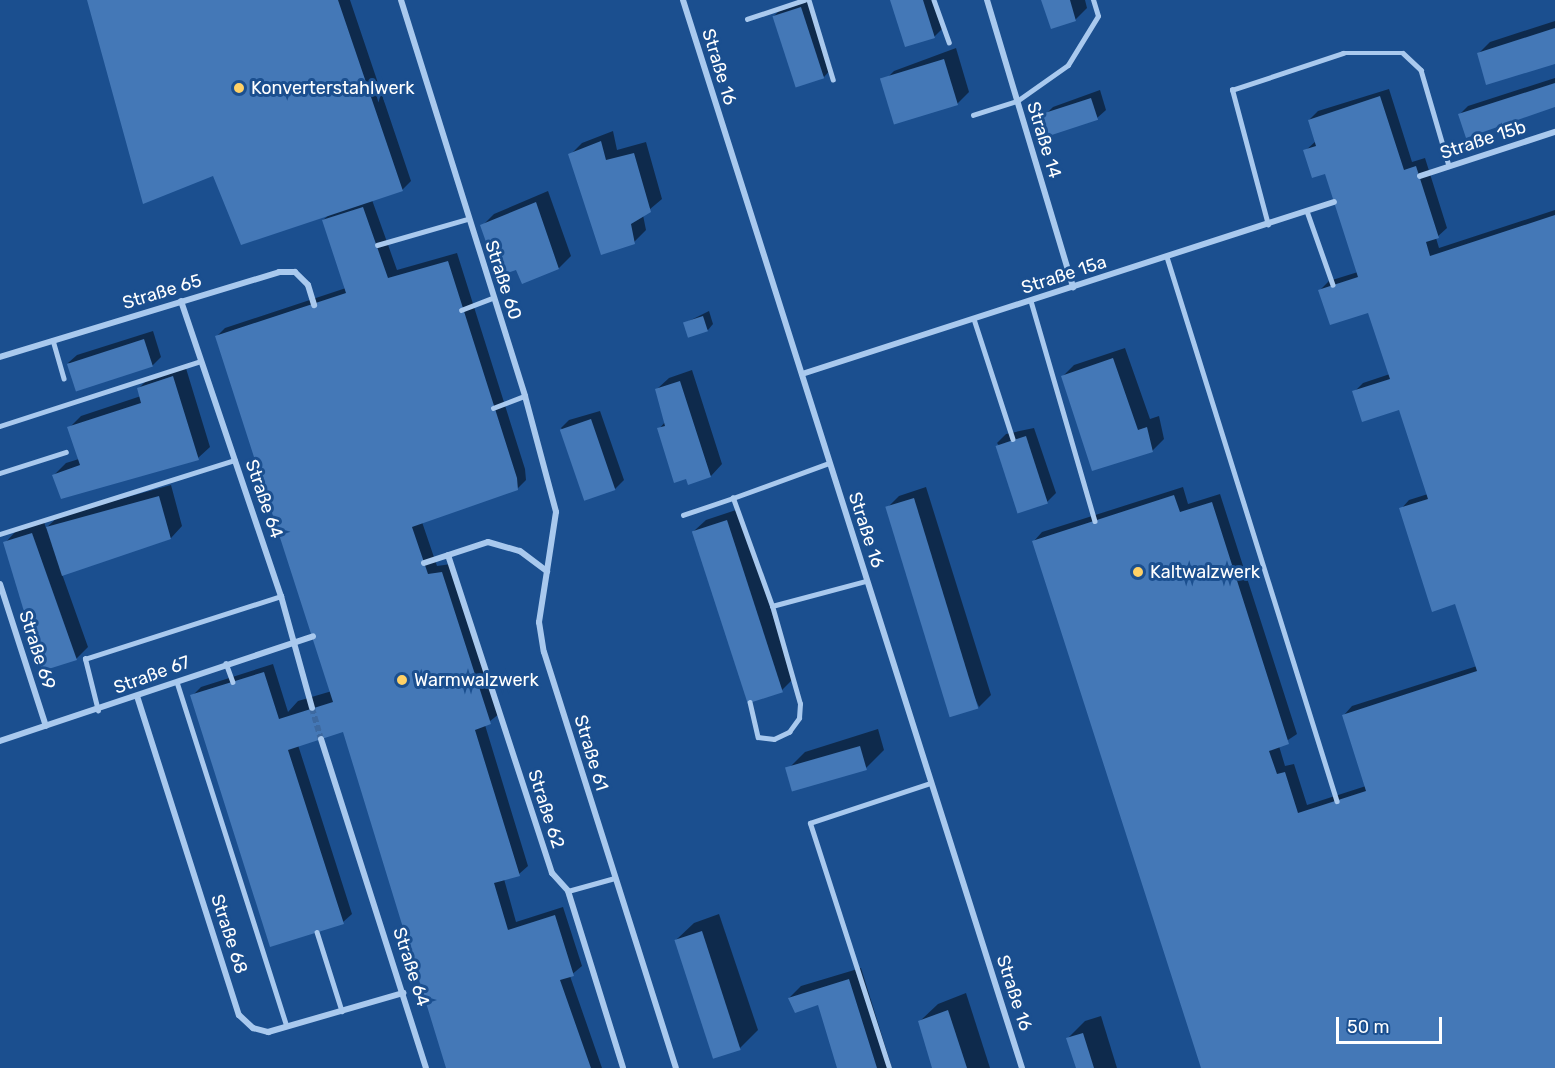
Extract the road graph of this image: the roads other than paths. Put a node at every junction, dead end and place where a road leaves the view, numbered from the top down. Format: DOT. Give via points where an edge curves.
graph roads {
  1 [pos="401,0"];
  2 [pos="683,0"];
  3 [pos="804,0"];
  4 [pos="809,0"];
  5 [pos="934,0"];
  6 [pos="987,0"];
  7 [pos="1093,0"];
  8 [pos="747,20"];
  9 [pos="949,42"];
  10 [pos="832,79"];
  11 [pos="1017,101"];
  12 [pos="973,115"];
  13 [pos="1555,132"];
  14 [pos="1449,166"];
  15 [pos="1419,176"];
  16 [pos="1334,202"];
  17 [pos="1307,211"];
  18 [pos="467,219"];
  19 [pos="1268,225"];
  20 [pos="377,245"];
  21 [pos="1167,257"];
  22 [pos="1333,285"];
  23 [pos="1072,288"];
  24 [pos="493,298"];
  25 [pos="181,301"];
  26 [pos="1031,301"];
  27 [pos="314,305"];
  28 [pos="461,310"];
  29 [pos="974,319"];
  30 [pos="52,340"];
  31 [pos="0,357"];
  32 [pos="201,361"];
  33 [pos="802,374"];
  34 [pos="64,378"];
  35 [pos="525,396"];
  36 [pos="493,408"];
  37 [pos="0,426"];
  38 [pos="1013,439"];
  39 [pos="66,452"];
  40 [pos="235,460"];
  41 [pos="829,463"];
  42 [pos="0,473"];
  43 [pos="733,498"];
  44 [pos="683,515"];
  45 [pos="1095,520"];
  46 [pos="0,534"];
  47 [pos="448,555"];
  48 [pos="424,563"];
  49 [pos="547,571"];
  50 [pos="866,581"];
  51 [pos="0,584"];
  52 [pos="281,596"];
  53 [pos="772,606"];
  54 [pos="313,636"];
  55 [pos="294,642"];
  56 [pos="226,663"];
  57 [pos="177,682"];
  58 [pos="233,682"];
  59 [pos="137,696"];
  60 [pos="750,702"];
  61 [pos="312,708"];
  62 [pos="98,711"];
  63 [pos="46,726"];
  64 [pos="321,739"];
  65 [pos="0,741"];
  66 [pos="930,783"];
  67 [pos="1336,801"];
  68 [pos="615,878"];
  69 [pos="568,891"];
  70 [pos="317,932"];
  71 [pos="403,993"];
  72 [pos="342,1011"];
  73 [pos="287,1026"];
  74 [pos="426,1068"];
  75 [pos="623,1068"];
  76 [pos="676,1068"];
  77 [pos="889,1068"];
  78 [pos="1022,1068"];
  1 -- 18 [label="street, Straße 60"];
  2 -- 33 [label="street, Straße 16"];
  3 -- 8 [label="lane"];
  4 -- 10 [label="lane"];
  5 -- 9 [label="lane"];
  6 -- 11 [label="street, Straße 14"];
  7 -- 11 [label="lane" via="1098,16 1068,65"];
  11 -- 12 [label="lane"];
  11 -- 23 [label="street, Straße 14"];
  13 -- 14 [label="street, Straße 15b"];
  14 -- 15 [label="street, Straße 15b"];
  14 -- 19 [label="lane" via="1420,70 1403,53 1343,53 1232,90"];
  16 -- 17 [label="street, Straße 15a"];
  17 -- 19 [label="street, Straße 15a"];
  17 -- 22 [label="lane"];
  18 -- 20 [label="lane"];
  18 -- 24 [label="street, Straße 60"];
  19 -- 21 [label="street, Straße 15a"];
  21 -- 23 [label="street, Straße 15a"];
  21 -- 67 [label="lane"];
  23 -- 26 [label="street, Straße 15a"];
  24 -- 28 [label="lane"];
  24 -- 35 [label="street, Straße 60"];
  25 -- 27 [label="street, Straße 65" via="279,272 296,272 308,285"];
  25 -- 30 [label="street, Straße 65"];
  25 -- 32 [label="street, Straße 64"];
  26 -- 29 [label="street, Straße 15a"];
  26 -- 45 [label="lane"];
  29 -- 33 [label="street, Straße 15a"];
  29 -- 38 [label="lane"];
  30 -- 31 [label="street, Straße 65"];
  30 -- 34 [label="lane"];
  32 -- 37 [label="lane"];
  32 -- 40 [label="street, Straße 64"];
  33 -- 41 [label="street, Straße 16"];
  35 -- 36 [label="lane"];
  35 -- 49 [label="street, Straße 60" via="556,512"];
  39 -- 42 [label="lane"];
  40 -- 46 [label="lane"];
  40 -- 52 [label="street, Straße 64"];
  41 -- 43 [label="lane"];
  41 -- 50 [label="street, Straße 16"];
  43 -- 44 [label="lane"];
  43 -- 53 [label="lane"];
  47 -- 48 [label="street"];
  47 -- 49 [label="street" via="488,542 520,550"];
  47 -- 69 [label="street, Straße 62" via="552,873"];
  49 -- 68 [label="street, Straße 61" via="539,622 544,652"];
  50 -- 53 [label="lane"];
  50 -- 66 [label="street, Straße 16"];
  51 -- 63 [label="street, Straße 69"];
  52 -- 55 [label="street, Straße 64"];
  52 -- 62 [label="lane" via="85,659"];
  53 -- 60 [label="lane" via="800,704 799,718 789,732 774,739 758,737"];
  54 -- 55 [label="street, Straße 67"];
  55 -- 56 [label="street, Straße 67"];
  55 -- 61 [label="street, Straße 64"];
  56 -- 57 [label="street, Straße 67"];
  56 -- 58 [label="lane"];
  57 -- 59 [label="street, Straße 67"];
  57 -- 73 [label="lane"];
  59 -- 62 [label="street, Straße 67"];
  59 -- 73 [label="street, Straße 68" via="239,1016 253,1028 268,1032"];
  62 -- 63 [label="street, Straße 67"];
  63 -- 65 [label="street, Straße 67"];
  64 -- 71 [label="street, Straße 64"];
  66 -- 77 [label="lane" via="810,823"];
  66 -- 78 [label="street, Straße 16"];
  68 -- 69 [label="lane"];
  68 -- 76 [label="street, Straße 61"];
  69 -- 75 [label="street, Straße 62"];
  70 -- 72 [label="lane"];
  71 -- 72 [label="street, Straße 68"];
  71 -- 74 [label="street, Straße 64"];
  72 -- 73 [label="street, Straße 68"];
}
